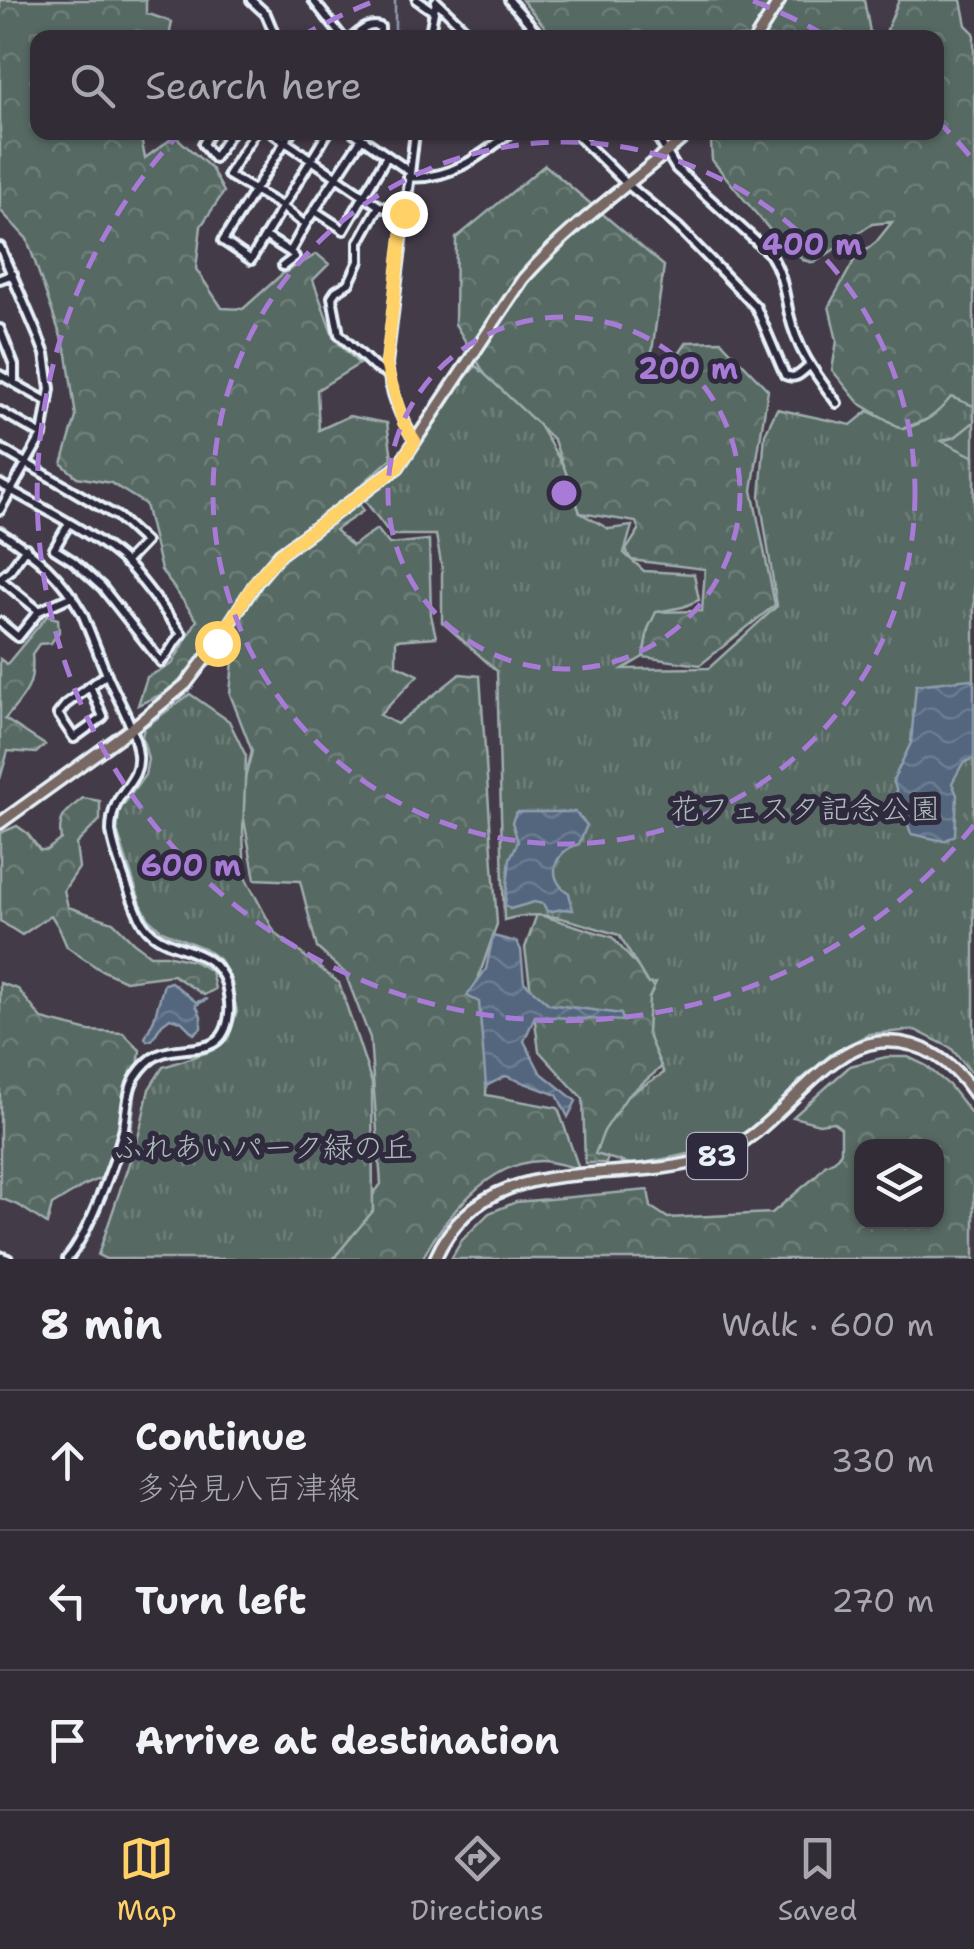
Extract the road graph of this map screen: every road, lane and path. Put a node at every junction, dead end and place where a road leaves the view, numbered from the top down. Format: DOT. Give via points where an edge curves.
graph roads {
  1 [pos="252,0"];
  2 [pos="313,0"];
  3 [pos="417,0"];
  4 [pos="509,0"];
  5 [pos="780,0"];
  6 [pos="436,1"];
  7 [pos="433,11"];
  8 [pos="273,30"];
  9 [pos="336,30"];
  10 [pos="431,30"];
  11 [pos="466,30"];
  12 [pos="535,30"];
  13 [pos="761,30"];
  14 [pos="205,140"];
  15 [pos="225,140"];
  16 [pos="251,140"];
  17 [pos="282,140"];
  18 [pos="323,140"];
  19 [pos="361,140"];
  20 [pos="365,140"];
  21 [pos="414,140"];
  22 [pos="499,140"];
  23 [pos="582,140"];
  24 [pos="659,140"];
  25 [pos="680,140"];
  26 [pos="285,142"];
  27 [pos="667,151"];
  28 [pos="387,156"];
  29 [pos="312,160"];
  30 [pos="409,174"];
  31 [pos="337,177"];
  32 [pos="626,183"];
  33 [pos="253,190"];
  34 [pos="363,195"];
  35 [pos="380,206"];
  36 [pos="283,207"];
  37 [pos="315,211"];
  38 [pos="404,213"];
  39 [pos="305,225"];
  40 [pos="265,236"];
  41 [pos="0,247"];
  42 [pos="290,252"];
  43 [pos="283,266"];
  44 [pos="13,274"];
  45 [pos="0,279"];
  46 [pos="0,329"];
  47 [pos="809,366"];
  48 [pos="388,374"];
  49 [pos="0,375"];
  50 [pos="14,383"];
  51 [pos="48,402"];
  52 [pos="837,403"];
  53 [pos="0,411"];
  54 [pos="42,435"];
  55 [pos="415,441"];
  56 [pos="0,448"];
  57 [pos="27,464"];
  58 [pos="0,484"];
  59 [pos="12,491"];
  60 [pos="0,510"];
  61 [pos="68,524"];
  62 [pos="0,532"];
  63 [pos="26,548"];
  64 [pos="126,563"];
  65 [pos="0,578"];
  66 [pos="72,596"];
  67 [pos="40,610"];
  68 [pos="0,622"];
  69 [pos="107,674"];
  70 [pos="90,686"];
  71 [pos="132,728"];
  72 [pos="0,823"];
  73 [pos="974,1094"];
  74 [pos="0,1256"];
  75 [pos="8,1259"];
  76 [pos="67,1259"];
  77 [pos="435,1259"];
  1 -- 8 [label="street"];
  2 -- 9 [label="street"];
  3 -- 7 [label="street"];
  4 -- 12 [label="street"];
  5 -- 13 [label="main road"];
  6 -- 7 [label="street"];
  6 -- 11 [label="street"];
  7 -- 10 [label="street"];
  14 -- 15 [label="street" via="214,158"];
  16 -- 33 [label="street" via="228,175"];
  17 -- 26 [label="street"];
  18 -- 29 [label="street"];
  19 -- 31 [label="street"];
  20 -- 28 [label="street"];
  21 -- 30 [label="street"];
  22 -- 30 [label="street" via="457,170 426,178"];
  23 -- 32 [label="street"];
  24 -- 27 [label="street"];
  25 -- 27 [label="main road"];
  26 -- 29 [label="street"];
  26 -- 33 [label="street"];
  27 -- 32 [label="main road"];
  27 -- 47 [label="street" via="676,168 770,254"];
  28 -- 30 [label="street"];
  28 -- 34 [label="street"];
  29 -- 31 [label="street"];
  29 -- 36 [label="street"];
  30 -- 38 [label="street"];
  31 -- 34 [label="street"];
  31 -- 37 [label="street"];
  32 -- 47 [label="street" via="756,307 785,375 797,376"];
  32 -- 55 [label="main road" via="523,279"];
  33 -- 36 [label="street"];
  33 -- 40 [label="street" via="223,241 251,260"];
  34 -- 35 [label="street"];
  34 -- 37 [label="street" via="344,230"];
  35 -- 38 [label="street"];
  35 -- 48 [label="street" via="359,242 348,283 332,297 339,334"];
  36 -- 39 [label="street"];
  36 -- 40 [label="street"];
  37 -- 39 [label="street"];
  38 -- 48 [label="street"];
  39 -- 42 [label="street"];
  40 -- 42 [label="street"];
  41 -- 44 [label="street"];
  42 -- 43 [label="street" via="295,257"];
  44 -- 45 [label="street"];
  44 -- 51 [label="street" via="44,354"];
  46 -- 50 [label="street"];
  47 -- 52 [label="street"];
  48 -- 55 [label="street"];
  49 -- 50 [label="street"];
  50 -- 51 [label="street"];
  51 -- 54 [label="street"];
  53 -- 54 [label="street"];
  54 -- 57 [label="street"];
  55 -- 71 [label="main road" via="398,467 280,554 194,676"];
  56 -- 57 [label="street"];
  57 -- 59 [label="street"];
  57 -- 64 [label="street" via="133,530 144,542"];
  58 -- 59 [label="street"];
  59 -- 60 [label="street"];
  59 -- 61 [label="street"];
  61 -- 64 [label="street"];
  61 -- 64 [label="street" via="54,549 102,587 161,662 182,634"];
  62 -- 63 [label="street"];
  63 -- 65 [label="street"];
  63 -- 66 [label="street"];
  65 -- 67 [label="street"];
  66 -- 67 [label="street"];
  66 -- 69 [label="street"];
  67 -- 68 [label="street" via="18,637"];
  69 -- 70 [label="street"];
  69 -- 71 [label="street"];
  70 -- 70 [label="street" via="58,714 74,738 102,716"];
  71 -- 72 [label="main road"];
  71 -- 76 [label="street" via="136,776 111,825 138,915 158,939 214,963 227,988 229,1015 210,1045 157,1055 138,1073 105,1182"];
  73 -- 77 [label="main road, 83" via="937,1054 876,1042 822,1070 741,1145 684,1163 523,1182 465,1216"];
  74 -- 75 [label="street"];
}
